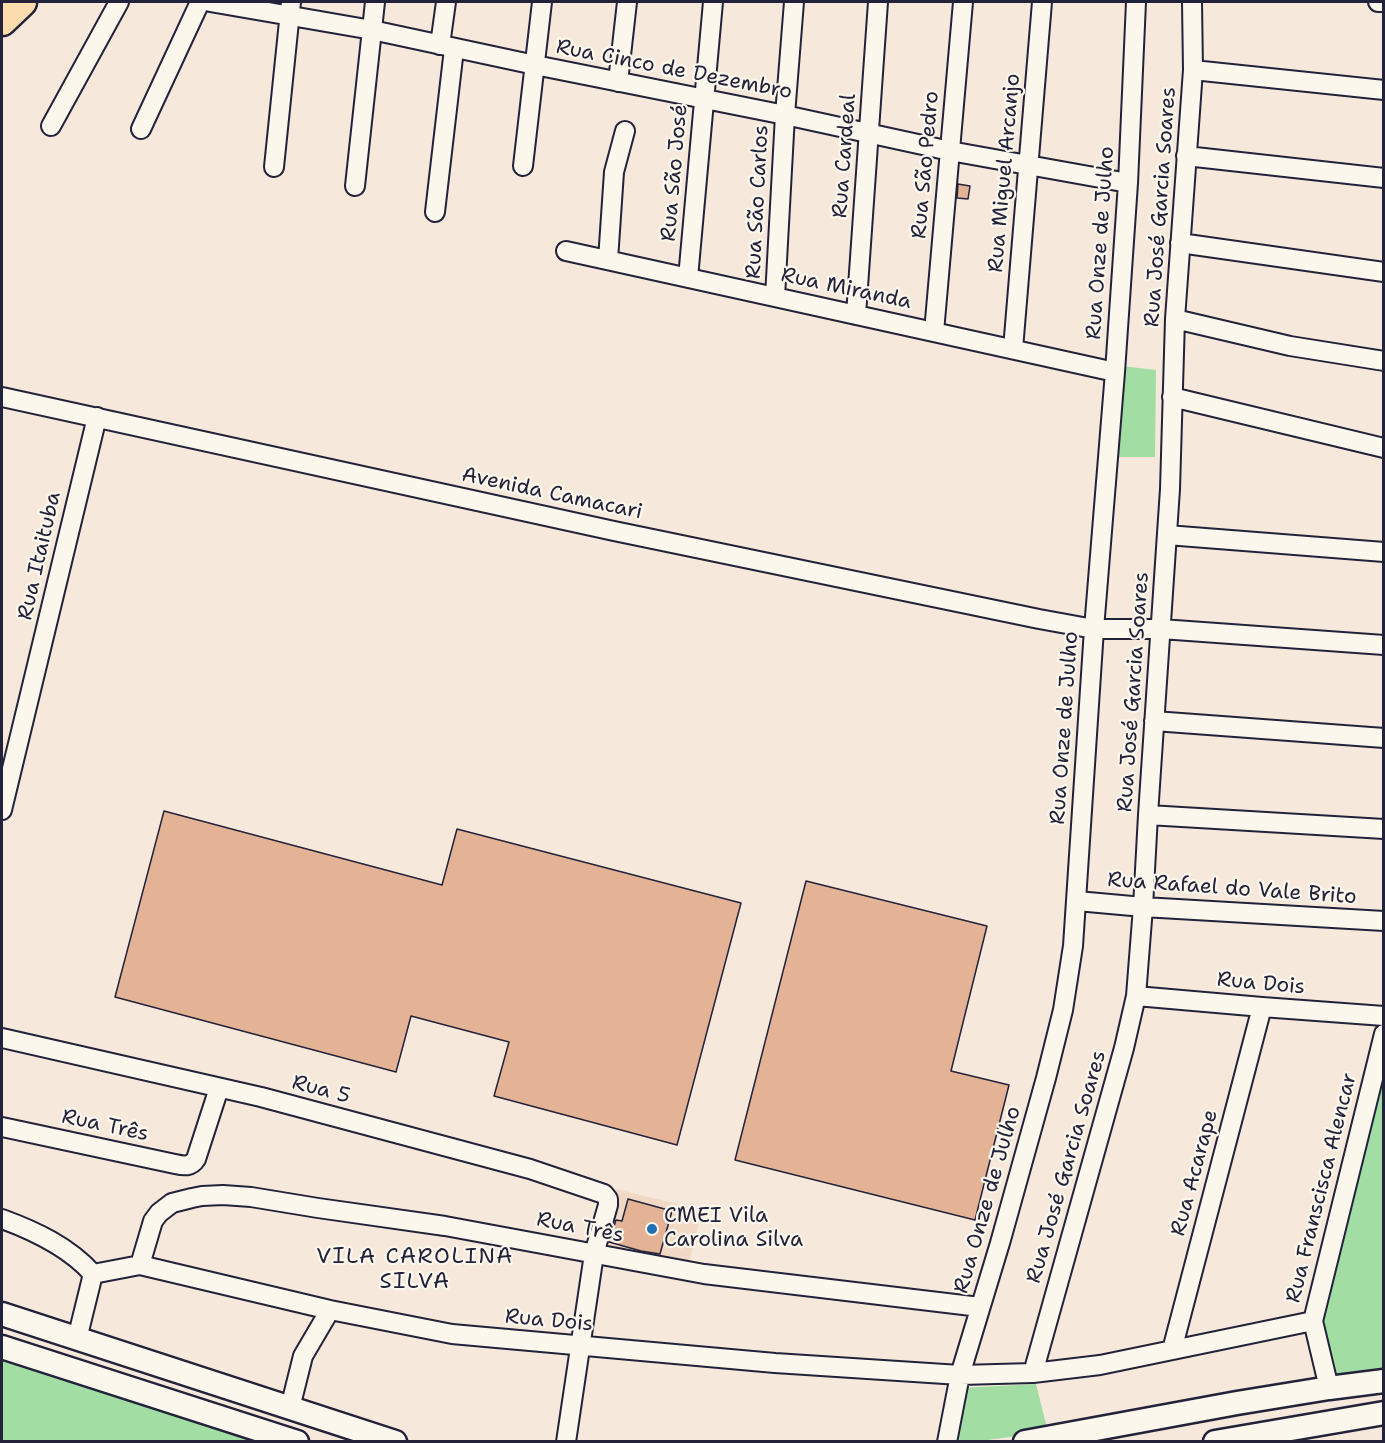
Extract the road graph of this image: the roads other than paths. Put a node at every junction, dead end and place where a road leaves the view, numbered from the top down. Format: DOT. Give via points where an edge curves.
graph roads {
  1 [pos="22,2"];
  2 [pos="119,2"];
  3 [pos="200,2"];
  4 [pos="210,2"];
  5 [pos="375,2"];
  6 [pos="446,2"];
  7 [pos="542,2"];
  8 [pos="627,2"];
  9 [pos="713,2"];
  10 [pos="794,2"];
  11 [pos="878,2"];
  12 [pos="963,2"];
  13 [pos="1042,2"];
  14 [pos="1137,2"];
  15 [pos="1192,2"];
  16 [pos="1378,2"];
  17 [pos="1383,2"];
  18 [pos="290,9"];
  19 [pos="2,21"];
  20 [pos="372,30"];
  21 [pos="447,47"];
  22 [pos="535,65"];
  23 [pos="1193,70"];
  24 [pos="618,82"];
  25 [pos="1383,90"];
  26 [pos="704,98"];
  27 [pos="785,114"];
  28 [pos="51,126"];
  29 [pos="141,129"];
  30 [pos="625,131"];
  31 [pos="869,134"];
  32 [pos="950,151"];
  33 [pos="1186,156"];
  34 [pos="523,165"];
  35 [pos="1028,166"];
  36 [pos="274,167"];
  37 [pos="1383,178"];
  38 [pos="1128,183"];
  39 [pos="355,186"];
  40 [pos="435,212"];
  41 [pos="1180,243"];
  42 [pos="566,250"];
  43 [pos="608,260"];
  44 [pos="1383,272"];
  45 [pos="688,278"];
  46 [pos="775,297"];
  47 [pos="856,315"];
  48 [pos="1175,319"];
  49 [pos="934,332"];
  50 [pos="1013,349"];
  51 [pos="1383,361"];
  52 [pos="1115,372"];
  53 [pos="2,397"];
  54 [pos="1172,397"];
  55 [pos="96,417"];
  56 [pos="1383,448"];
  57 [pos="1167,536"];
  58 [pos="1383,552"];
  59 [pos="1094,629"];
  60 [pos="1161,629"];
  61 [pos="1383,645"];
  62 [pos="1154,721"];
  63 [pos="1383,738"];
  64 [pos="2,810"];
  65 [pos="1148,815"];
  66 [pos="1383,829"];
  67 [pos="1077,901"];
  68 [pos="1143,908"];
  69 [pos="1383,921"];
  70 [pos="1136,996"];
  71 [pos="1262,1007"];
  72 [pos="1383,1016"];
  73 [pos="1383,1034"];
  74 [pos="2,1038"];
  75 [pos="219,1088"];
  76 [pos="2,1128"];
  77 [pos="2,1219"];
  78 [pos="594,1254"];
  79 [pos="140,1265"];
  80 [pos="93,1274"];
  81 [pos="980,1307"];
  82 [pos="330,1310"];
  83 [pos="2,1314"];
  84 [pos="1313,1321"];
  85 [pos="76,1339"];
  86 [pos="580,1346"];
  87 [pos="2,1347"];
  88 [pos="1172,1350"];
  89 [pos="1033,1372"];
  90 [pos="960,1376"];
  91 [pos="1383,1381"];
  92 [pos="1329,1388"];
  93 [pos="290,1408"];
  94 [pos="1383,1413"];
  95 [pos="297,1442"];
  96 [pos="395,1442"];
  97 [pos="566,1442"];
  98 [pos="947,1442"];
  99 [pos="1025,1442"];
  100 [pos="1215,1442"];
  1 -- 19 [label="main road"];
  2 -- 28 [label="street"];
  3 -- 29 [label="street"];
  4 -- 18 [label="street, Rua Cinco de Dezembro"];
  5 -- 20 [label="street"];
  6 -- 21 [label="street"];
  7 -- 22 [label="street"];
  8 -- 24 [label="street"];
  9 -- 26 [label="street, Rua São José"];
  10 -- 27 [label="street, Rua São Carlos"];
  11 -- 31 [label="street, Rua Cardeal"];
  12 -- 32 [label="street, Rua São Pedro"];
  13 -- 35 [label="street, Rua Miguel Arcanjo"];
  14 -- 38 [label="street, Rua Onze de Julho"];
  15 -- 23 [label="street, Rua José Garcia Soares"];
  16 -- 17 [label="street"];
  18 -- 20 [label="street, Rua Cinco de Dezembro"];
  18 -- 36 [label="street"];
  20 -- 21 [label="street, Rua Cinco de Dezembro"];
  20 -- 39 [label="street"];
  21 -- 22 [label="street, Rua Cinco de Dezembro"];
  21 -- 40 [label="street"];
  22 -- 24 [label="street, Rua Cinco de Dezembro"];
  22 -- 34 [label="street"];
  23 -- 25 [label="street"];
  23 -- 33 [label="street, Rua José Garcia Soares"];
  24 -- 26 [label="street, Rua Cinco de Dezembro"];
  26 -- 27 [label="street, Rua Cinco de Dezembro"];
  26 -- 45 [label="street, Rua São José"];
  27 -- 31 [label="street, Rua Cinco de Dezembro"];
  27 -- 46 [label="street, Rua São Carlos"];
  30 -- 43 [label="street" via="614,172"];
  31 -- 32 [label="street, Rua Cinco de Dezembro"];
  31 -- 47 [label="street, Rua Cardeal"];
  32 -- 35 [label="street, Rua Cinco de Dezembro"];
  32 -- 49 [label="street, Rua São Pedro"];
  33 -- 37 [label="street"];
  33 -- 41 [label="street, Rua José Garcia Soares"];
  35 -- 38 [label="street, Rua Cinco de Dezembro"];
  35 -- 50 [label="street, Rua Miguel Arcanjo"];
  38 -- 52 [label="street, Rua Onze de Julho"];
  41 -- 44 [label="street"];
  41 -- 48 [label="street, Rua José Garcia Soares"];
  42 -- 43 [label="street, Rua Miranda"];
  43 -- 45 [label="street, Rua Miranda"];
  45 -- 46 [label="street, Rua Miranda"];
  46 -- 47 [label="street, Rua Miranda"];
  47 -- 49 [label="street, Rua Miranda"];
  48 -- 51 [label="street" via="1290,346"];
  48 -- 54 [label="street, Rua José Garcia Soares"];
  49 -- 50 [label="street, Rua Miranda"];
  50 -- 52 [label="street, Rua Miranda"];
  52 -- 59 [label="street, Rua Onze de Julho"];
  53 -- 55 [label="street, Avenida Camacari"];
  54 -- 56 [label="street"];
  54 -- 57 [label="street, Rua José Garcia Soares"];
  55 -- 59 [label="street, Avenida Camacari" via="591,526"];
  55 -- 64 [label="street, Rua Itaituba"];
  57 -- 58 [label="street"];
  57 -- 60 [label="street, Rua José Garcia Soares"];
  59 -- 60 [label="street, Avenida Camacari"];
  59 -- 67 [label="street, Rua Onze de Julho"];
  60 -- 61 [label="street, Avenida Camacari"];
  60 -- 62 [label="street, Rua José Garcia Soares"];
  62 -- 63 [label="street"];
  62 -- 65 [label="street, Rua José Garcia Soares"];
  65 -- 66 [label="street"];
  65 -- 68 [label="street, Rua José Garcia Soares"];
  67 -- 68 [label="street, Rua Rafael do Vale Brito"];
  67 -- 81 [label="street, Rua Onze de Julho" via="1063,1010"];
  68 -- 69 [label="street, Rua Rafael do Vale Brito"];
  68 -- 70 [label="street, Rua José Garcia Soares"];
  70 -- 71 [label="street, Rua Dois"];
  70 -- 89 [label="street, Rua José Garcia Soares"];
  71 -- 72 [label="street, Rua Dois"];
  71 -- 88 [label="street, Rua Acarape"];
  73 -- 84 [label="street, Rua Franscisca Alencar"];
  74 -- 75 [label="street, Rua 5"];
  75 -- 76 [label="street, Rua Três" via="196,1159 184,1166"];
  75 -- 78 [label="street, Rua 5" via="484,1156 601,1192 608,1205"];
  77 -- 80 [label="street" via="62,1247"];
  78 -- 79 [label="street, Rua Três" via="445,1226 251,1197 202,1196 172,1203 159,1213"];
  78 -- 81 [label="street, Rua Três" via="704,1274"];
  78 -- 86 [label="street"];
  79 -- 80 [label="street"];
  79 -- 82 [label="street, Rua Dois"];
  80 -- 85 [label="street"];
  81 -- 90 [label="street, Rua Onze de Julho"];
  82 -- 86 [label="street, Rua Dois" via="452,1334"];
  82 -- 93 [label="street" via="303,1356"];
  83 -- 85 [label="street"];
  84 -- 88 [label="street, Rua Dois"];
  84 -- 92 [label="street, Rua Franscisca Alencar"];
  85 -- 93 [label="street"];
  86 -- 90 [label="street, Rua Dois"];
  86 -- 97 [label="street"];
  87 -- 95 [label="street"];
  88 -- 89 [label="street, Rua Dois" via="1100,1365"];
  89 -- 90 [label="street, Rua Dois"];
  90 -- 98 [label="street, Rua Onze de Julho"];
  91 -- 92 [label="street"];
  92 -- 99 [label="street"];
  93 -- 96 [label="street"];
  94 -- 100 [label="street"];
}
